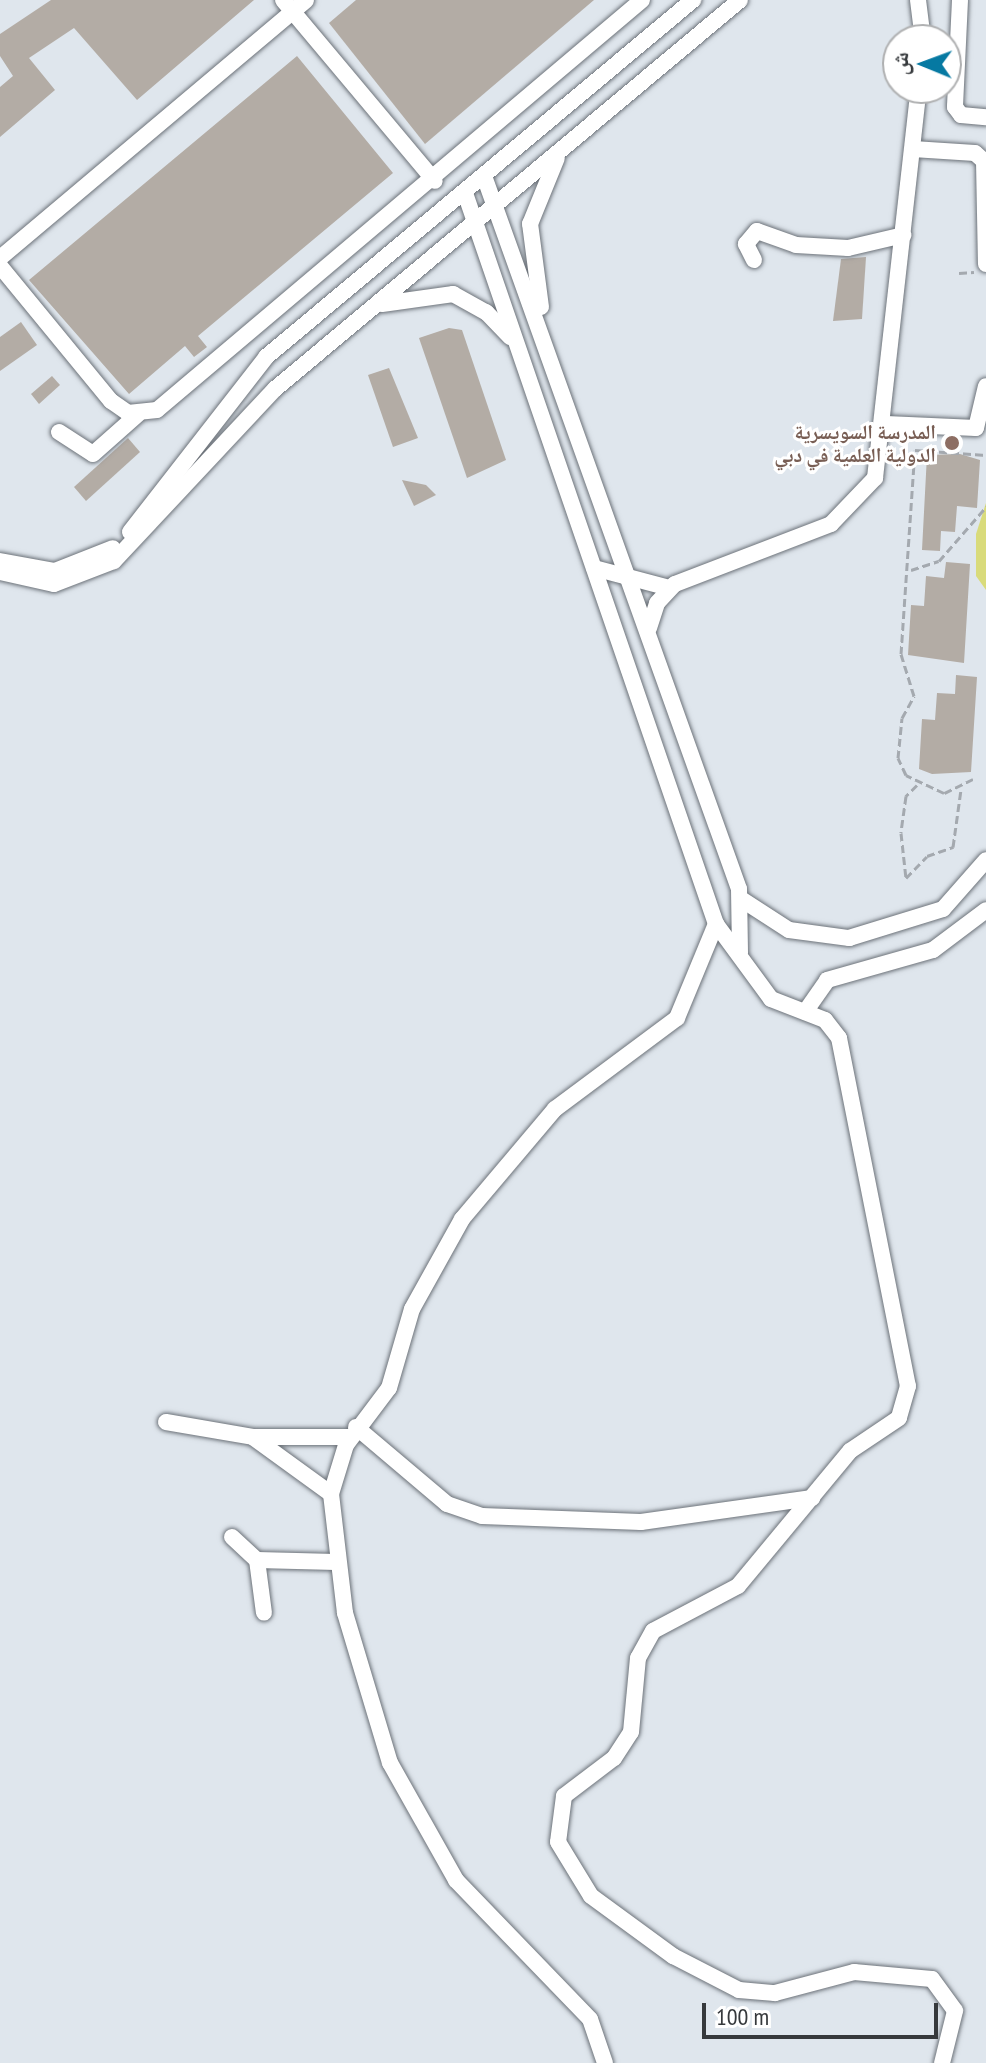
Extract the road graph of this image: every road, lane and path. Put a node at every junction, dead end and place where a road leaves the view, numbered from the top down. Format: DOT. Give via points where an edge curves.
graph roads {
  1 [pos="306,0"];
  2 [pos="642,0"];
  3 [pos="693,0"];
  4 [pos="740,0"];
  5 [pos="918,0"];
  6 [pos="960,0"];
  7 [pos="288,6"];
  8 [pos="921,24"];
  9 [pos="917,104"];
  10 [pos="986,117"];
  11 [pos="564,147"];
  12 [pos="913,149"];
  13 [pos="484,176"];
  14 [pos="435,181"];
  15 [pos="465,193"];
  16 [pos="495,206"];
  17 [pos="475,223"];
  18 [pos="904,235"];
  19 [pos="0,258"];
  20 [pos="754,260"];
  21 [pos="986,264"];
  22 [pos="0,266"];
  23 [pos="377,305"];
  24 [pos="541,333"];
  25 [pos="517,346"];
  26 [pos="986,386"];
  27 [pos="138,414"];
  28 [pos="886,424"];
  29 [pos="59,432"];
  30 [pos="986,455"];
  31 [pos="986,507"];
  32 [pos="0,561"];
  33 [pos="625,562"];
  34 [pos="594,568"];
  35 [pos="911,570"];
  36 [pos="0,572"];
  37 [pos="632,581"];
  38 [pos="675,584"];
  39 [pos="649,630"];
  40 [pos="973,779"];
  41 [pos="917,785"];
  42 [pos="961,789"];
  43 [pos="986,860"];
  44 [pos="741,899"];
  45 [pos="986,910"];
  46 [pos="716,924"];
  47 [pos="740,953"];
  48 [pos="805,1012"];
  49 [pos="166,1422"];
  50 [pos="353,1432"];
  51 [pos="253,1437"];
  52 [pos="331,1494"];
  53 [pos="812,1498"];
  54 [pos="232,1537"];
  55 [pos="257,1560"];
  56 [pos="336,1562"];
  57 [pos="264,1613"];
  58 [pos="605,2063"];
  59 [pos="942,2063"];
  1 -- 7 [label="street"];
  2 -- 14 [label="street"];
  3 -- 13 [label="street"];
  4 -- 11 [label="street"];
  5 -- 8 [label="street"];
  6 -- 10 [label="street" via="955,107 961,115"];
  7 -- 14 [label="street"];
  7 -- 19 [label="street"];
  9 -- 12 [label="street"];
  11 -- 16 [label="street"];
  11 -- 24 [label="street" via="530,224"];
  12 -- 18 [label="street"];
  12 -- 21 [label="street" via="984,161"];
  13 -- 15 [label="street"];
  13 -- 16 [label="street"];
  14 -- 27 [label="street" via="157,410"];
  15 -- 17 [label="street"];
  15 -- 32 [label="street" via="255,369 109,552 55,571"];
  16 -- 17 [label="street"];
  16 -- 24 [label="street"];
  17 -- 23 [label="street"];
  17 -- 25 [label="street"];
  18 -- 20 [label="street" via="848,248 796,245 757,231 746,244"];
  18 -- 28 [label="street"];
  22 -- 27 [label="street" via="111,401"];
  23 -- 25 [label="street" via="453,294 486,312"];
  23 -- 36 [label="street" via="260,403 114,561 54,584"];
  24 -- 33 [label="street"];
  25 -- 34 [label="street"];
  26 -- 28 [label="street" via="976,428"];
  27 -- 29 [label="street" via="93,454"];
  28 -- 38 [label="street" via="875,478 844,516"];
  30 -- 35 [label="path" via="915,450"];
  31 -- 35 [label="path" via="939,561"];
  33 -- 37 [label="street"];
  33 -- 38 [label="street"];
  34 -- 37 [label="street"];
  34 -- 46 [label="street"];
  35 -- 41 [label="path" via="901,654 915,701 903,715 898,753"];
  37 -- 38 [label="street"];
  37 -- 39 [label="street"];
  38 -- 39 [label="street"];
  39 -- 44 [label="street"];
  40 -- 42 [label="path"];
  41 -- 42 [label="path"];
  41 -- 42 [label="path" via="906,796 901,833 906,878 924,858 953,847"];
  43 -- 44 [label="street" via="943,909 849,938 789,930"];
  44 -- 47 [label="street"];
  45 -- 48 [label="street" via="933,950 827,980"];
  46 -- 47 [label="street"];
  46 -- 50 [label="street" via="677,1018 555,1109 462,1219 412,1309 389,1388"];
  47 -- 48 [label="street" via="771,999"];
  48 -- 53 [label="street" via="825,1020 839,1038 844,1092 860,1136 908,1386 899,1418 850,1451"];
  49 -- 51 [label="street"];
  50 -- 51 [label="street"];
  50 -- 52 [label="street"];
  50 -- 53 [label="street" via="447,1504 482,1516 641,1522"];
  51 -- 52 [label="street"];
  52 -- 56 [label="street"];
  53 -- 59 [label="street" via="730,1594 669,1617 646,1639 631,1732 614,1758 564,1796 558,1842 591,1896 673,1956 739,1990 775,1993 854,1972 932,1979 955,2011"];
  54 -- 55 [label="street"];
  55 -- 56 [label="street"];
  55 -- 57 [label="street"];
  56 -- 58 [label="street" via="364,1691 421,1824 475,1904 596,2027"];
}
